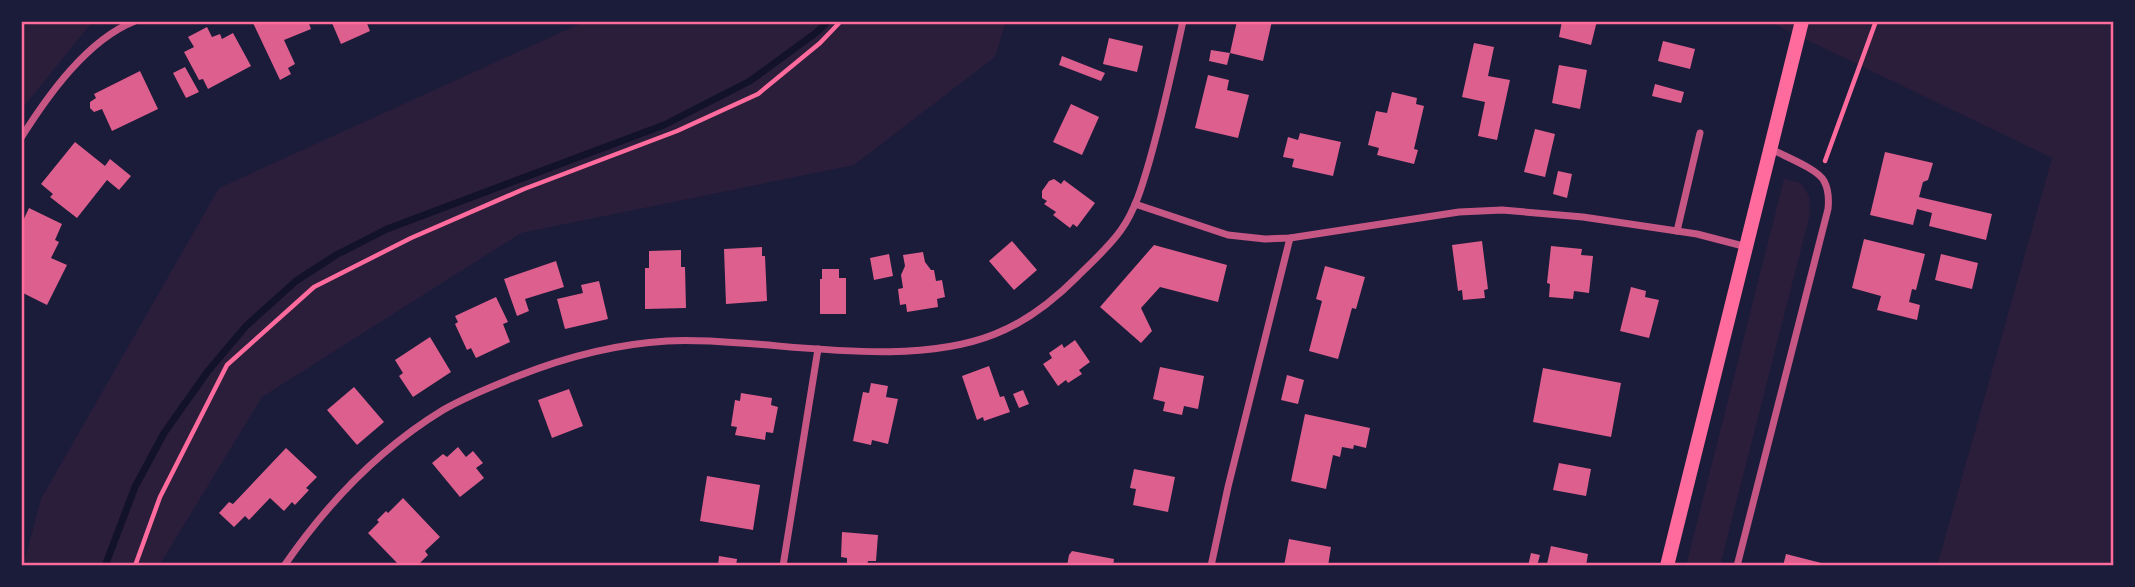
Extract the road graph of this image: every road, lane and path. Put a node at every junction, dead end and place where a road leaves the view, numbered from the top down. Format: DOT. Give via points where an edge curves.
graph roads {
  1 [pos="135,21"];
  2 [pos="841,21"];
  3 [pos="1183,21"];
  4 [pos="1802,21"];
  5 [pos="1876,21"];
  6 [pos="1700,133"];
  7 [pos="21,138"];
  8 [pos="1771,149"];
  9 [pos="1820,175"];
  10 [pos="1135,204"];
  11 [pos="1676,231"];
  12 [pos="1290,238"];
  13 [pos="1747,247"];
  14 [pos="818,349"];
  15 [pos="135,566"];
  16 [pos="284,566"];
  17 [pos="783,566"];
  18 [pos="1211,566"];
  19 [pos="1667,566"];
  20 [pos="1737,566"];
  1 -- 7 [label="street" via="117,28 93,47"];
  2 -- 15 [label="path" via="758,94 411,238 314,287 227,365 160,497"];
  3 -- 10 [label="street" via="1159,129"];
  4 -- 8 [label="main road"];
  5 -- 9 [label="path"];
  6 -- 11 [label="street"];
  8 -- 9 [label="street"];
  8 -- 13 [label="main road"];
  9 -- 20 [label="street" via="1829,194 1828,209"];
  10 -- 12 [label="street" via="1228,235"];
  10 -- 14 [label="street" via="1108,246 1066,288 1020,323 968,343 939,348"];
  11 -- 12 [label="street" via="1502,210 1459,212"];
  11 -- 13 [label="street"];
  12 -- 18 [label="street"];
  13 -- 19 [label="main road"];
  14 -- 16 [label="street" via="665,341 575,355 478,392 418,428 350,485"];
  14 -- 17 [label="street"];
}
